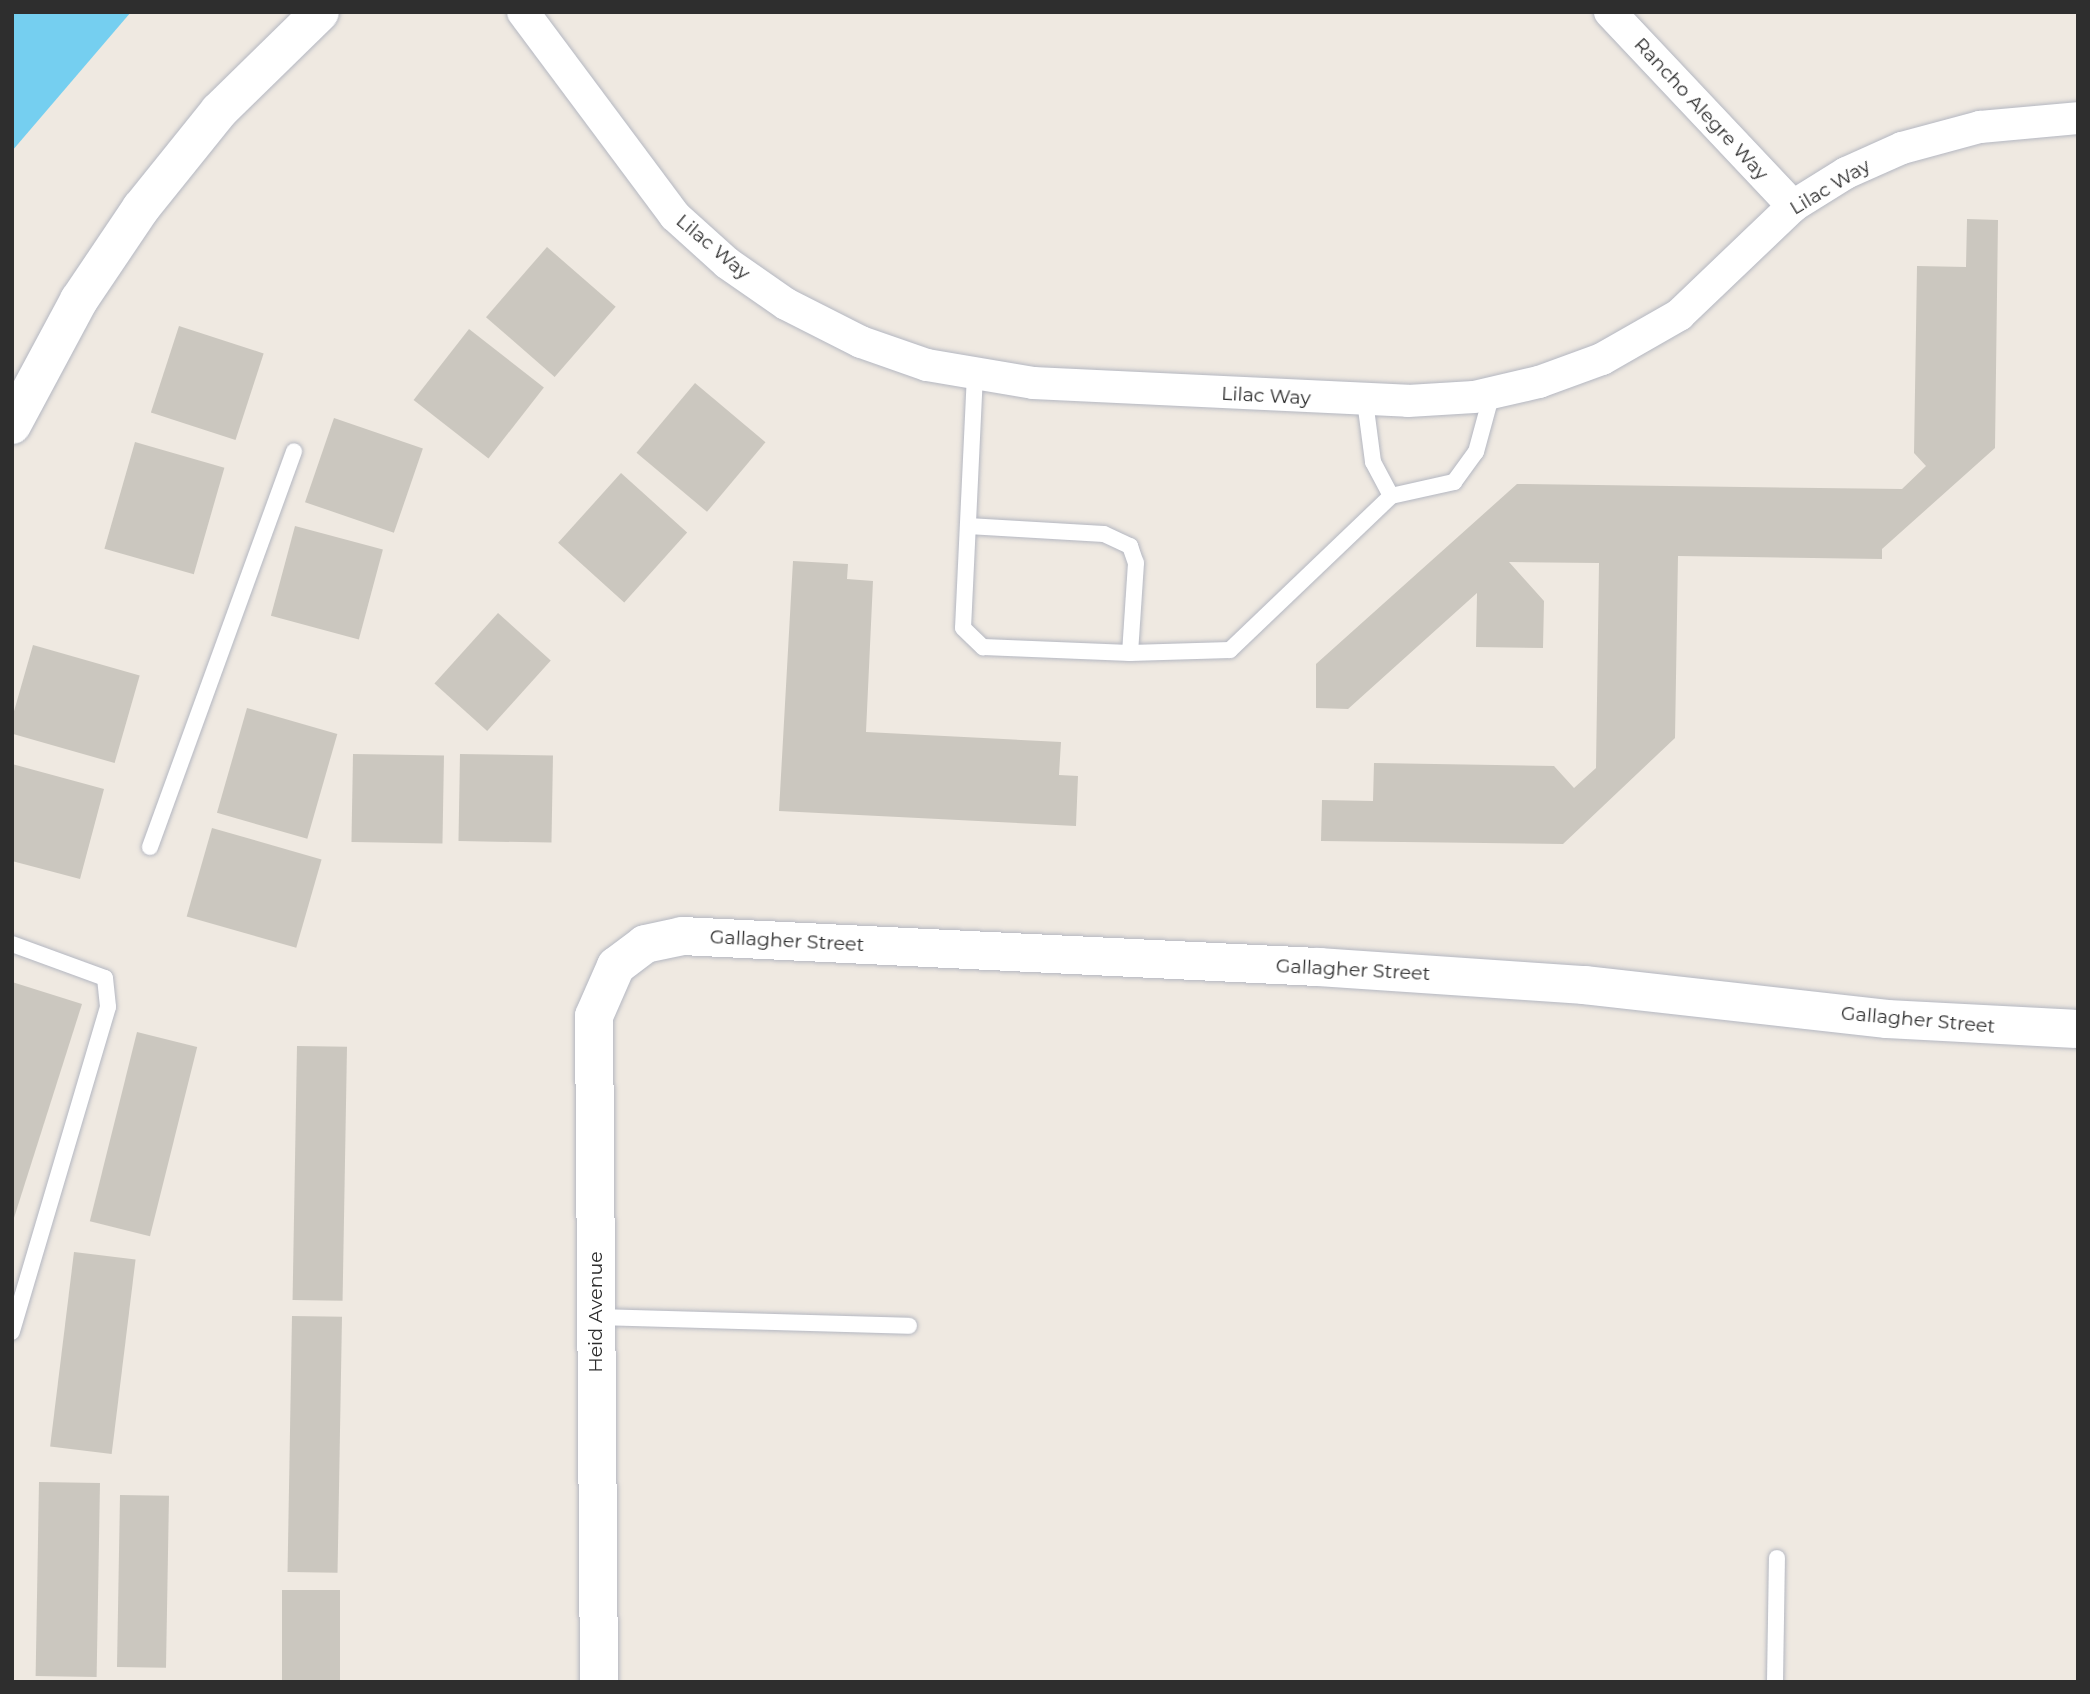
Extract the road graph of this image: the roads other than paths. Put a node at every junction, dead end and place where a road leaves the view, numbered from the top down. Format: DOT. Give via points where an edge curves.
graph roads {
  1 [pos="320,12"];
  2 [pos="523,12"];
  3 [pos="1609,12"];
  4 [pos="2078,117"];
  5 [pos="1793,206"];
  6 [pos="975,374"];
  7 [pos="1492,393"];
  8 [pos="1365,401"];
  9 [pos="12,425"];
  10 [pos="294,451"];
  11 [pos="1391,496"];
  12 [pos="968,526"];
  13 [pos="1130,653"];
  14 [pos="150,846"];
  15 [pos="12,944"];
  16 [pos="630,953"];
  17 [pos="2078,1028"];
  18 [pos="596,1317"];
  19 [pos="909,1326"];
  20 [pos="12,1332"];
  21 [pos="1777,1558"];
  22 [pos="599,1682"];
  23 [pos="1775,1682"];
  1 -- 9 [label="street" via="219,111 141,208 79,300"];
  2 -- 6 [label="street, Lilac Way" via="675,216 727,263 786,304 860,342"];
  3 -- 5 [label="street, Rancho Alegre Way"];
  4 -- 5 [label="street, Lilac Way" via="1980,127 1902,148"];
  5 -- 7 [label="street, Lilac Way" via="1679,315 1651,333 1602,359"];
  6 -- 8 [label="street, Lilac Way"];
  6 -- 12 [label="lane"];
  7 -- 8 [label="street, Lilac Way"];
  7 -- 11 [label="lane" via="1476,452 1454,482"];
  8 -- 11 [label="lane" via="1373,462"];
  10 -- 14 [label="lane"];
  11 -- 13 [label="lane" via="1230,650"];
  12 -- 13 [label="lane" via="1104,534 1130,546 1136,563"];
  12 -- 13 [label="lane" via="963,628 970,639 983,647"];
  15 -- 20 [label="lane" via="105,978 108,1007"];
  16 -- 17 [label="street, Gallagher Street" via="681,936 1319,967 1584,985 1887,1019"];
  16 -- 18 [label="street, Heid Avenue" via="601,990 594,1016"];
  18 -- 19 [label="lane"];
  18 -- 22 [label="street, Heid Avenue"];
  21 -- 23 [label="lane"];
}
